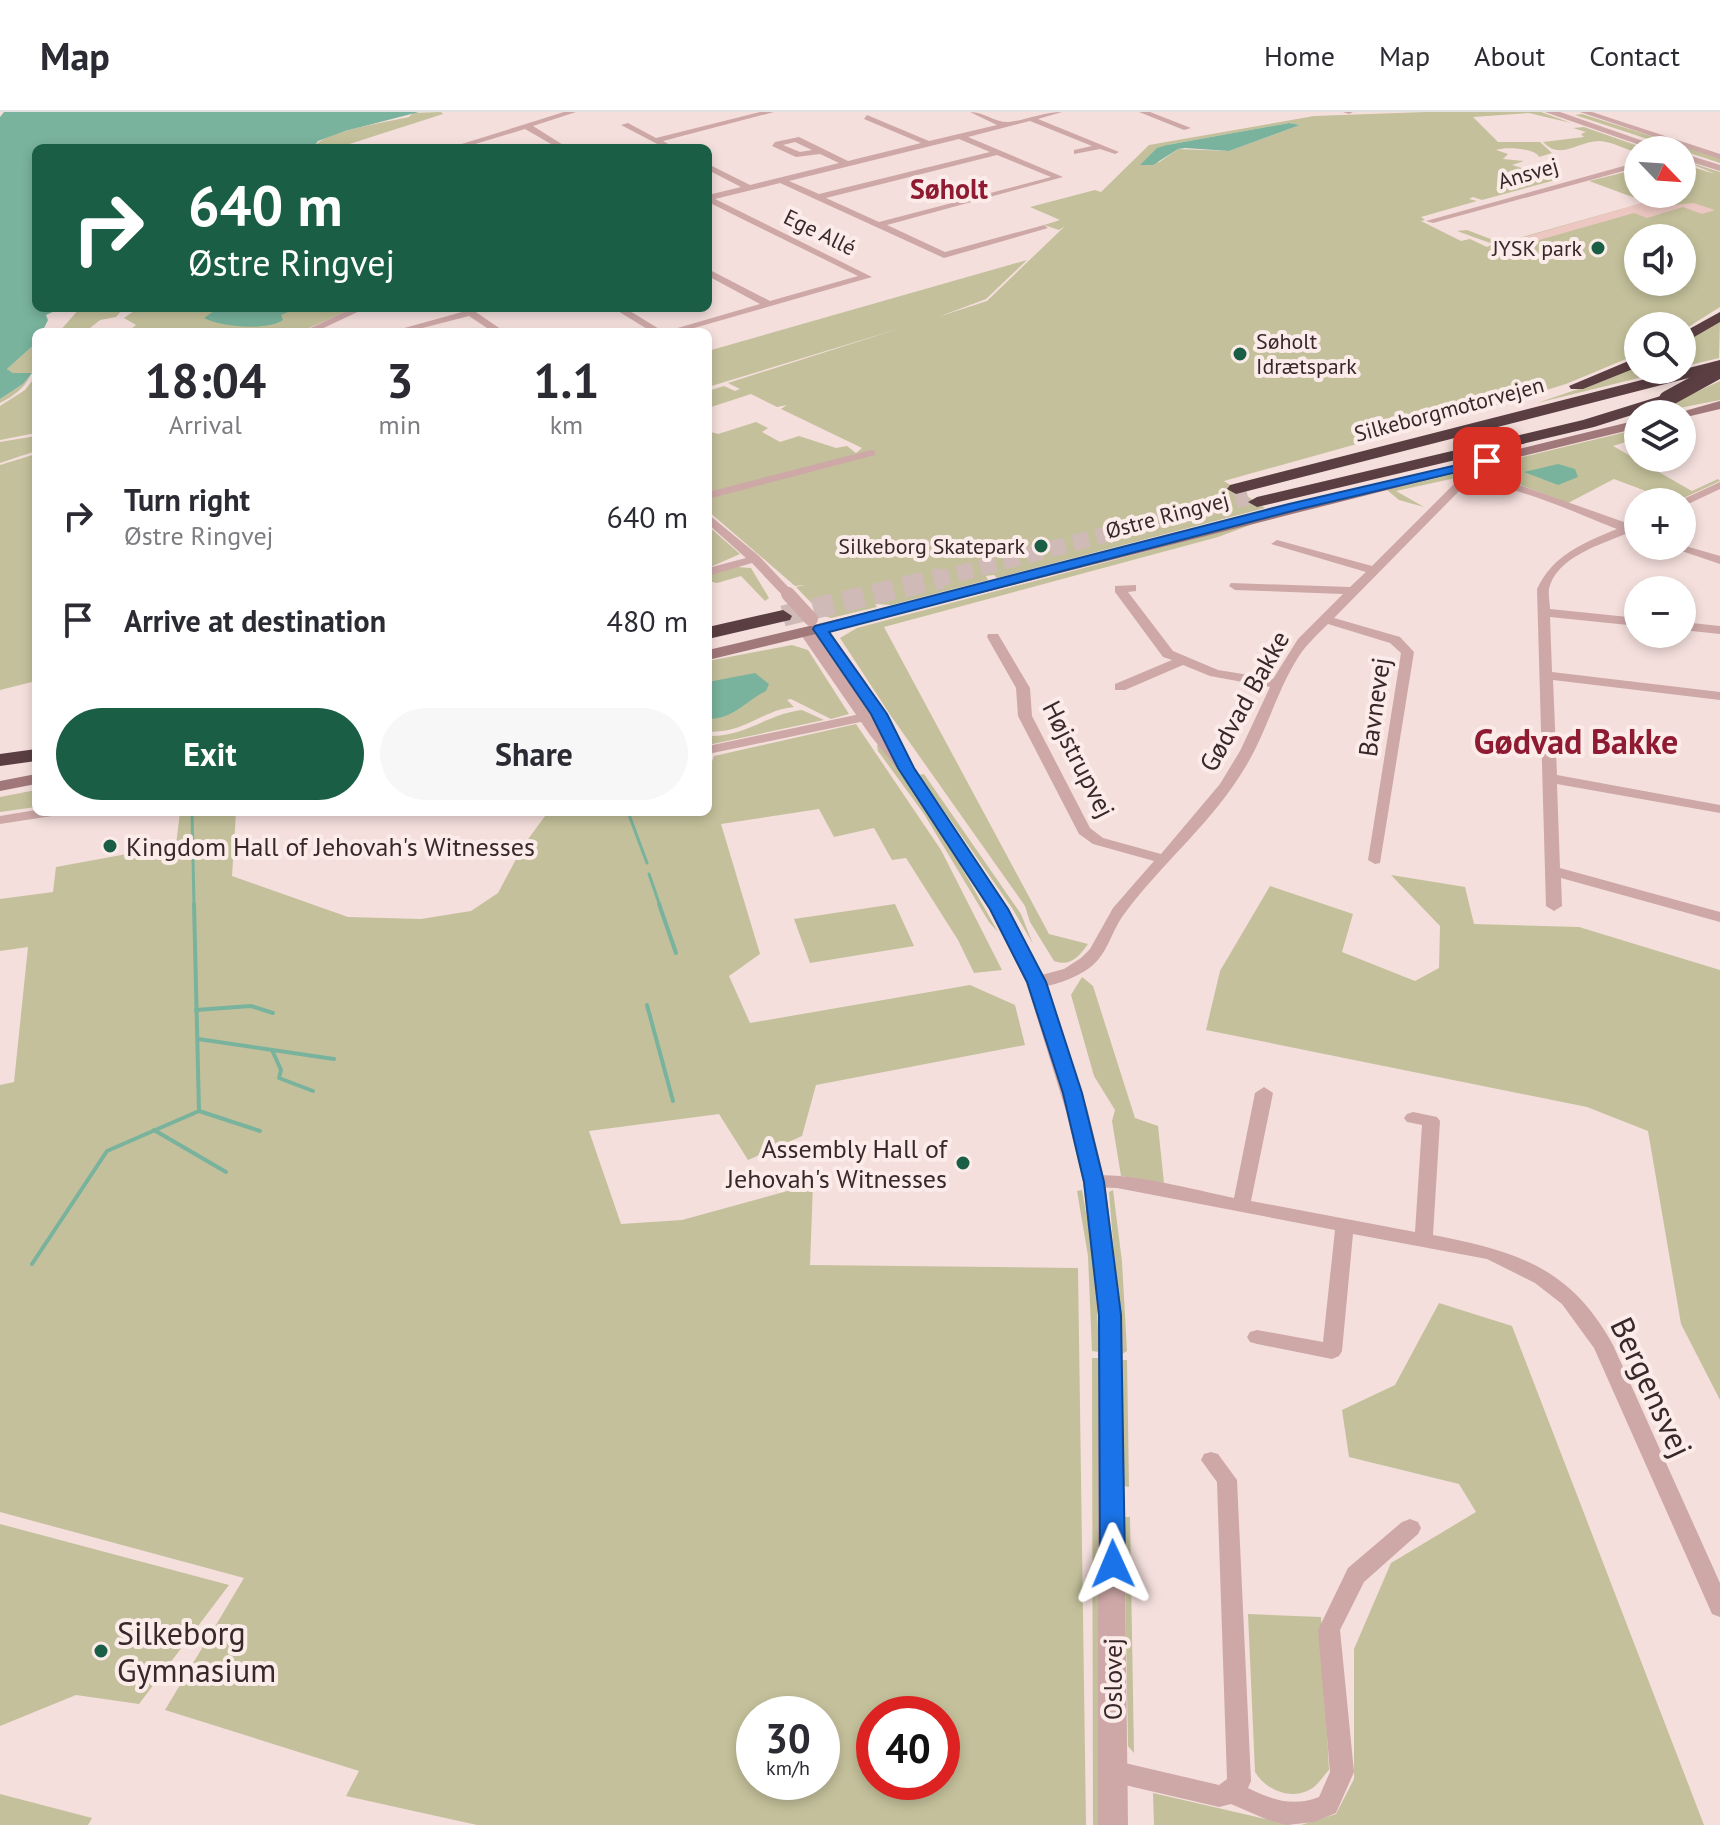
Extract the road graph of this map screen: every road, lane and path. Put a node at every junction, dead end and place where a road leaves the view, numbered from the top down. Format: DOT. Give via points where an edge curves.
graph roads {
  1 [pos="572,112"];
  2 [pos="770,112"];
  3 [pos="974,112"];
  4 [pos="1058,112"];
  5 [pos="1143,112"];
  6 [pos="1574,112"];
  7 [pos="1584,112"];
  8 [pos="1556,114"];
  9 [pos="867,117"];
  10 [pos="1031,119"];
  11 [pos="1175,124"];
  12 [pos="625,125"];
  13 [pos="1005,125"];
  14 [pos="526,126"];
  15 [pos="1187,128"];
  16 [pos="1151,129"];
  17 [pos="959,136"];
  18 [pos="1624,137"];
  19 [pos="656,140"];
  20 [pos="466,144"];
  21 [pos="557,144"];
  22 [pos="664,144"];
  23 [pos="929,144"];
  24 [pos="1102,146"];
  25 [pos="821,151"];
  26 [pos="998,152"];
  27 [pos="1077,152"];
  28 [pos="1115,152"];
  29 [pos="1696,160"];
  30 [pos="847,164"];
  31 [pos="1718,165"];
  32 [pos="1624,168"];
  33 [pos="712,169"];
  34 [pos="781,180"];
  35 [pos="749,188"];
  36 [pos="712,197"];
  37 [pos="818,197"];
  38 [pos="712,200"];
  39 [pos="1430,221"];
  40 [pos="878,225"];
  41 [pos="1044,228"];
  42 [pos="712,274"];
  43 [pos="768,304"];
  44 [pos="352,312"];
  45 [pos="460,312"];
  46 [pos="470,312"];
  47 [pos="625,312"];
  48 [pos="1720,316"];
  49 [pos="316,328"];
  50 [pos="408,328"];
  51 [pos="494,328"];
  52 [pos="652,328"];
  53 [pos="683,328"];
  54 [pos="1696,331"];
  55 [pos="1624,367"];
  56 [pos="1720,370"];
  57 [pos="1720,405"];
  58 [pos="1696,411"];
  59 [pos="1624,427"];
  60 [pos="871,453"];
  61 [pos="1720,485"];
  62 [pos="1243,494"];
  63 [pos="712,495"];
  64 [pos="1696,496"];
  65 [pos="712,521"];
  66 [pos="1624,525"];
  67 [pos="1624,534"];
  68 [pos="1277,544"];
  69 [pos="1696,553"];
  70 [pos="755,559"];
  71 [pos="1720,560"];
  72 [pos="1372,570"];
  73 [pos="712,571"];
  74 [pos="1235,586"];
  75 [pos="1132,588"];
  76 [pos="1351,591"];
  77 [pos="1543,612"];
  78 [pos="796,614"];
  79 [pos="1324,619"];
  80 [pos="712,621"];
  81 [pos="1624,621"];
  82 [pos="1696,627"];
  83 [pos="1720,630"];
  84 [pos="712,632"];
  85 [pos="993,637"];
  86 [pos="712,653"];
  87 [pos="1181,661"];
  88 [pos="1545,675"];
  89 [pos="1278,684"];
  90 [pos="1120,687"];
  91 [pos="1720,696"];
  92 [pos="873,716"];
  93 [pos="32,744"];
  94 [pos="0,748"];
  95 [pos="712,749"];
  96 [pos="32,756"];
  97 [pos="0,760"];
  98 [pos="1549,778"];
  99 [pos="32,780"];
  100 [pos="0,786"];
  101 [pos="1720,809"];
  102 [pos="32,815"];
  103 [pos="0,820"];
  104 [pos="1163,859"];
  105 [pos="1375,860"];
  106 [pos="1554,871"];
  107 [pos="1554,906"];
  108 [pos="1720,917"];
  109 [pos="1036,982"];
  110 [pos="1264,1093"];
  111 [pos="1413,1118"];
  112 [pos="1094,1182"];
  113 [pos="1241,1206"];
  114 [pos="1345,1226"];
  115 [pos="1424,1238"];
  116 [pos="1257,1337"];
  117 [pos="1211,1460"];
  118 [pos="1410,1528"];
  119 [pos="1720,1607"];
  120 [pos="1112,1771"];
  121 [pos="1232,1792"];
  122 [pos="1113,1825"];
  1 -- 14 [label="street"];
  2 -- 19 [label="street"];
  3 -- 13 [label="street"];
  4 -- 10 [label="street, Ege Allé"];
  5 -- 11 [label="street"];
  6 -- 8 [label="street"];
  7 -- 31 [label="street"];
  8 -- 18 [label="street, Ansvej"];
  9 -- 23 [label="street"];
  10 -- 13 [label="street, Ege Allé"];
  10 -- 24 [label="street"];
  11 -- 15 [label="street"];
  11 -- 16 [label="street"];
  12 -- 19 [label="street"];
  13 -- 17 [label="street, Ege Allé"];
  14 -- 20 [label="street"];
  14 -- 21 [label="street"];
  17 -- 23 [label="street, Ege Allé"];
  17 -- 26 [label="street, Ege Allé"];
  19 -- 22 [label="street"];
  23 -- 30 [label="street, Ege Allé"];
  24 -- 27 [label="street"];
  24 -- 28 [label="street"];
  25 -- 30 [label="street"];
  26 -- 37 [label="street, Ege Allé"];
  26 -- 40 [label="street, Ege Allé" via="1059,177"];
  29 -- 31 [label="street"];
  30 -- 34 [label="street, Ege Allé"];
  32 -- 39 [label="street, Ansvej"];
  33 -- 35 [label="street"];
  34 -- 35 [label="street, Ege Allé"];
  34 -- 37 [label="street, Ege Allé"];
  35 -- 36 [label="street, Ege Allé"];
  37 -- 40 [label="street, Ege Allé"];
  38 -- 43 [label="street, Ege Allé" via="867,277"];
  40 -- 41 [label="street, Ege Allé" via="944,255"];
  42 -- 43 [label="street"];
  43 -- 53 [label="street, Ege Allé"];
  44 -- 49 [label="street"];
  45 -- 50 [label="street"];
  46 -- 51 [label="street"];
  47 -- 52 [label="street"];
  48 -- 54 [label="highway"];
  55 -- 62 [label="highway"];
  56 -- 62 [label="highway, Silkeborgmotorvejen"];
  56 -- 62 [label="highway, bridge" via="1667,399 1606,420"];
  57 -- 58 [label="main road"];
  59 -- 78 [label="main road, Østre Ringvej" via="1294,507"];
  60 -- 63 [label="street"];
  61 -- 64 [label="street"];
  65 -- 70 [label="street"];
  66 -- 72 [label="street, Gødvad Bakke" via="1498,481 1472,479 1461,483"];
  67 -- 77 [label="street" via="1557,565 1543,589"];
  68 -- 72 [label="street"];
  69 -- 71 [label="street"];
  70 -- 73 [label="street"];
  70 -- 78 [label="street"];
  72 -- 76 [label="street, Gødvad Bakke"];
  74 -- 76 [label="street"];
  75 -- 87 [label="street" via="1119,589 1168,654"];
  76 -- 79 [label="street, Gødvad Bakke"];
  77 -- 81 [label="street"];
  77 -- 88 [label="street"];
  78 -- 80 [label="highway"];
  78 -- 84 [label="highway"];
  78 -- 86 [label="main road, Østre Ringvej"];
  78 -- 92 [label="street, Oslovej"];
  79 -- 89 [label="street, Gødvad Bakke" via="1288,661"];
  79 -- 105 [label="street, Bavnevej" via="1395,640 1408,652"];
  82 -- 83 [label="street"];
  85 -- 104 [label="street, Højstrupvej" via="1023,688 1025,716 1084,831 1098,841"];
  87 -- 89 [label="street"];
  87 -- 90 [label="street"];
  88 -- 91 [label="street"];
  88 -- 98 [label="street"];
  89 -- 104 [label="street, Gødvad Bakke" via="1238,769"];
  92 -- 95 [label="street"];
  92 -- 109 [label="street, Oslovej" via="986,887"];
  93 -- 94 [label="highway"];
  96 -- 97 [label="highway"];
  98 -- 101 [label="street"];
  98 -- 106 [label="street"];
  99 -- 100 [label="main road"];
  102 -- 103 [label="street"];
  104 -- 109 [label="street, Gødvad Bakke" via="1116,913 1089,960 1072,972"];
  106 -- 107 [label="street"];
  106 -- 108 [label="street"];
  109 -- 112 [label="street, Oslovej"];
  110 -- 113 [label="street"];
  111 -- 115 [label="street" via="1431,1121"];
  112 -- 113 [label="street, Bergensvej"];
  112 -- 120 [label="street, Oslovej" via="1110,1315"];
  113 -- 114 [label="street, Bergensvej"];
  114 -- 115 [label="street, Bergensvej"];
  114 -- 116 [label="street" via="1332,1351"];
  115 -- 119 [label="street, Bergensvej" via="1523,1266 1556,1285 1585,1314"];
  117 -- 121 [label="street" via="1227,1480 1239,1781"];
  118 -- 121 [label="street" via="1356,1575 1329,1630 1342,1772 1328,1805 1289,1816"];
  120 -- 121 [label="street" via="1219,1796"];
  120 -- 122 [label="street, Oslovej"];
}
